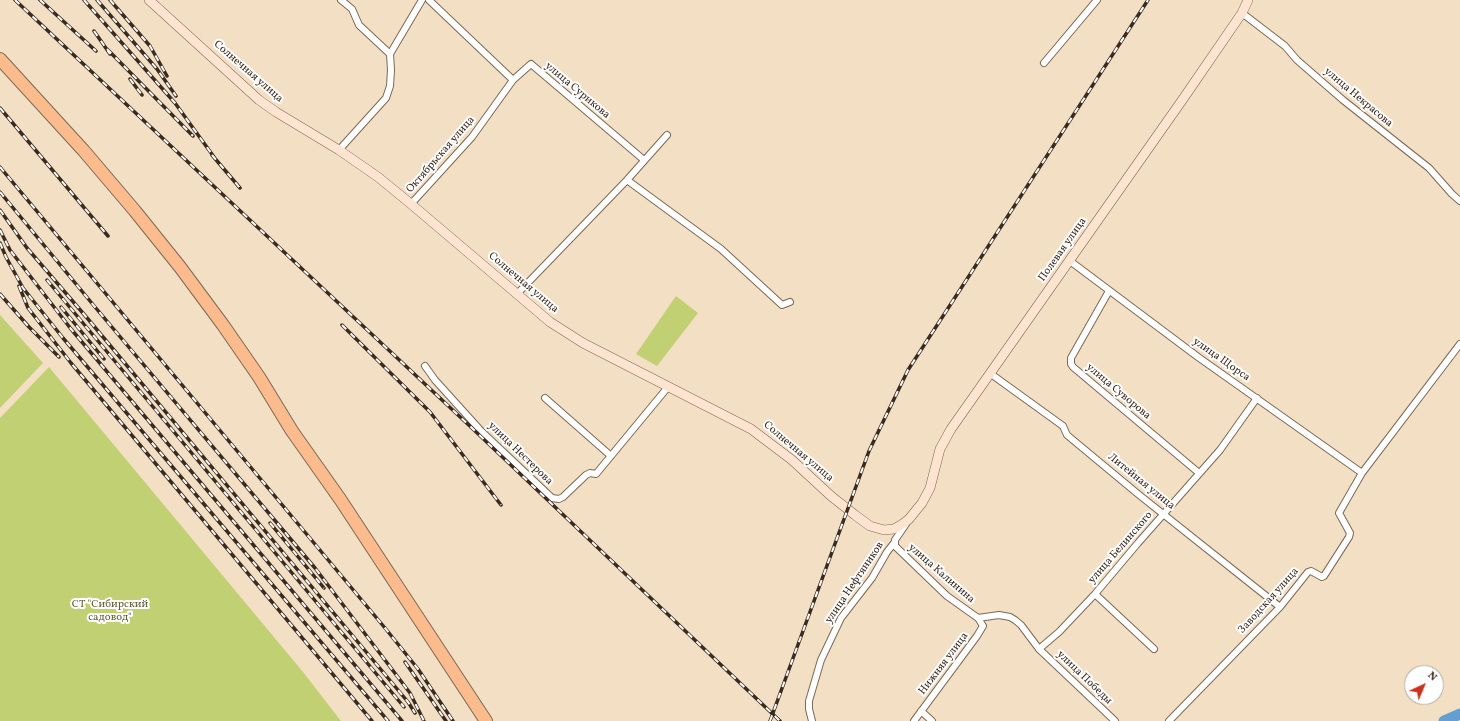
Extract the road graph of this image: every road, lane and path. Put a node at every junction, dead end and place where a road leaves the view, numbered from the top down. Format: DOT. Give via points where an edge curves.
graph roads {
  1 [pos="149,0"];
  2 [pos="341,0"];
  3 [pos="422,0"];
  4 [pos="429,0"];
  5 [pos="1097,0"];
  6 [pos="1248,0"];
  7 [pos="1242,13"];
  8 [pos="390,54"];
  9 [pos="0,59"];
  10 [pos="1044,63"];
  11 [pos="513,80"];
  12 [pos="667,135"];
  13 [pos="339,150"];
  14 [pos="644,160"];
  15 [pos="627,180"];
  16 [pos="1460,201"];
  17 [pos="412,204"];
  18 [pos="1070,261"];
  19 [pos="1109,291"];
  20 [pos="517,294"];
  21 [pos="790,302"];
  22 [pos="1460,344"];
  23 [pos="425,366"];
  24 [pos="991,374"];
  25 [pos="668,387"];
  26 [pos="545,398"];
  27 [pos="1257,398"];
  28 [pos="611,456"];
  29 [pos="1199,473"];
  30 [pos="1362,473"];
  31 [pos="1164,513"];
  32 [pos="909,519"];
  33 [pos="894,543"];
  34 [pos="1095,594"];
  35 [pos="1280,606"];
  36 [pos="978,618"];
  37 [pos="1039,649"];
  38 [pos="1154,649"];
  39 [pos="922,711"];
  40 [pos="486,721"];
  41 [pos="812,721"];
  42 [pos="914,721"];
  43 [pos="932,721"];
  44 [pos="1115,721"];
  45 [pos="1169,721"];
  1 -- 13 [label="street, Солнечная улица" via="259,100"];
  2 -- 8 [label="street" via="352,9 359,25"];
  3 -- 8 [label="street"];
  4 -- 11 [label="street"];
  5 -- 10 [label="street"];
  6 -- 7 [label="street, Полевая улица"];
  7 -- 16 [label="street, улица Некрасова" via="1285,46 1297,60 1343,100 1429,168"];
  7 -- 18 [label="street, Полевая улица"];
  8 -- 13 [label="street" via="390,86 386,98"];
  9 -- 40 [label="highway" via="125,199 180,267 259,377 292,431 340,498"];
  11 -- 14 [label="street, улица Сурикова" via="531,64"];
  11 -- 17 [label="street, Октябрьская улица" via="472,137"];
  12 -- 14 [label="street"];
  13 -- 17 [label="street, Солнечная улица"];
  14 -- 15 [label="street"];
  15 -- 20 [label="street"];
  15 -- 21 [label="street" via="721,249 782,305"];
  17 -- 20 [label="street, Солнечная улица"];
  18 -- 19 [label="street, улица Щорса"];
  18 -- 24 [label="street, Полевая улица"];
  19 -- 27 [label="street, улица Щорса"];
  19 -- 29 [label="street, улица Суворова" via="1071,364"];
  20 -- 25 [label="street, Солнечная улица" via="550,322 583,343"];
  22 -- 30 [label="street, Заводская улица"];
  23 -- 28 [label="street, улица Нестерова" via="482,432 552,498 563,497 586,475 596,474"];
  24 -- 31 [label="street, Литейная улица" via="1063,426 1067,435"];
  24 -- 32 [label="street, Полевая улица" via="944,439 930,488"];
  25 -- 28 [label="street, улица Нестерова"];
  25 -- 32 [label="street, Солнечная улица" via="751,429 788,456 831,496 870,526 889,530"];
  26 -- 28 [label="street"];
  27 -- 29 [label="street, улица Белинского" via="1220,450"];
  27 -- 30 [label="street, улица Щорса"];
  29 -- 31 [label="street, улица Белинского"];
  30 -- 35 [label="street, Заводская улица" via="1339,513 1350,533 1349,537 1324,576 1308,572"];
  31 -- 34 [label="street, улица Белинского"];
  31 -- 35 [label="street, Литейная улица"];
  32 -- 33 [label="street, улица Калинина"];
  33 -- 36 [label="street, улица Калинина" via="947,596"];
  33 -- 41 [label="street, улица Нефтяников" via="872,578 841,618 821,660 809,701"];
  34 -- 37 [label="street, улица Белинского"];
  34 -- 38 [label="street"];
  35 -- 45 [label="street, Заводская улица"];
  36 -- 37 [label="street, улица Калинина" via="1000,615 1010,618 1021,625"];
  36 -- 39 [label="street, Нижняя улица" via="983,626 977,636"];
  37 -- 44 [label="street, улица Победы"];
  39 -- 42 [label="street, Нижняя улица"];
  39 -- 43 [label="street"];
}
